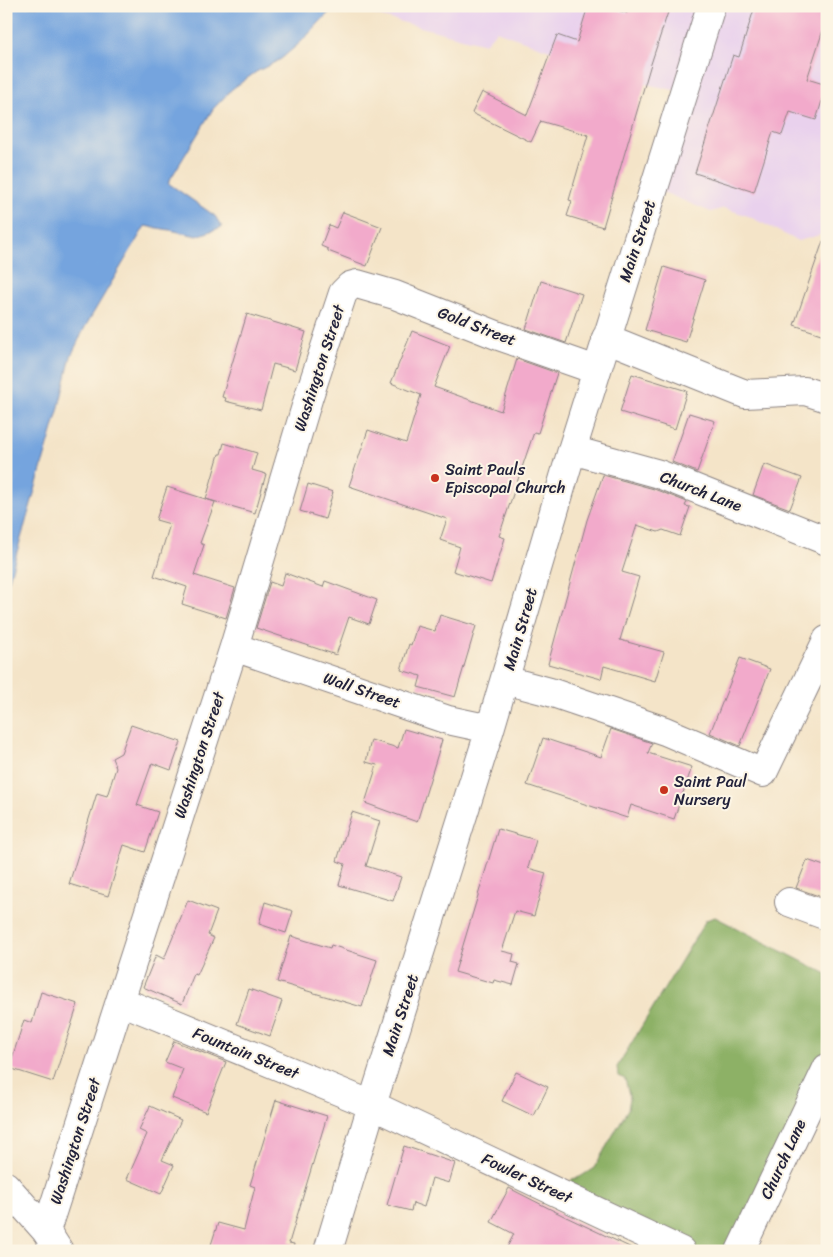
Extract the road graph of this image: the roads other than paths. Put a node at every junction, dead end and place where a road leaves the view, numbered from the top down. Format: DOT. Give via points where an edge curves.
graph roads {
  1 [pos="711,6"];
  2 [pos="357,284"];
  3 [pos="606,338"];
  4 [pos="596,370"];
  5 [pos="827,398"];
  6 [pos="572,450"];
  7 [pos="827,541"];
  8 [pos="827,640"];
  9 [pos="234,647"];
  10 [pos="505,680"];
  11 [pos="490,729"];
  12 [pos="789,902"];
  13 [pos="827,916"];
  14 [pos="121,1001"];
  15 [pos="827,1068"];
  16 [pos="372,1104"];
  17 [pos="6,1186"];
  18 [pos="52,1241"];
  19 [pos="328,1251"];
  20 [pos="682,1251"];
  21 [pos="740,1251"];
  1 -- 3 [label="street, Main Street"];
  2 -- 4 [label="street, Gold Street" via="395,295"];
  2 -- 9 [label="street, Washington Street" via="343,293"];
  3 -- 4 [label="street, Main Street"];
  3 -- 5 [label="street" via="745,394 806,391"];
  4 -- 6 [label="street, Main Street"];
  6 -- 7 [label="street, Church Lane" via="659,474"];
  6 -- 10 [label="street, Main Street"];
  8 -- 10 [label="street" via="763,773 665,731"];
  9 -- 11 [label="street, Wall Street" via="448,720"];
  9 -- 14 [label="street, Washington Street"];
  10 -- 11 [label="street, Main Street"];
  11 -- 16 [label="street, Main Street"];
  12 -- 13 [label="street"];
  14 -- 16 [label="street, Fountain Street"];
  14 -- 18 [label="street, Washington Street"];
  15 -- 21 [label="street, Church Lane"];
  16 -- 19 [label="street, Main Street"];
  16 -- 20 [label="street, Fowler Street"];
  17 -- 18 [label="street"];
}
